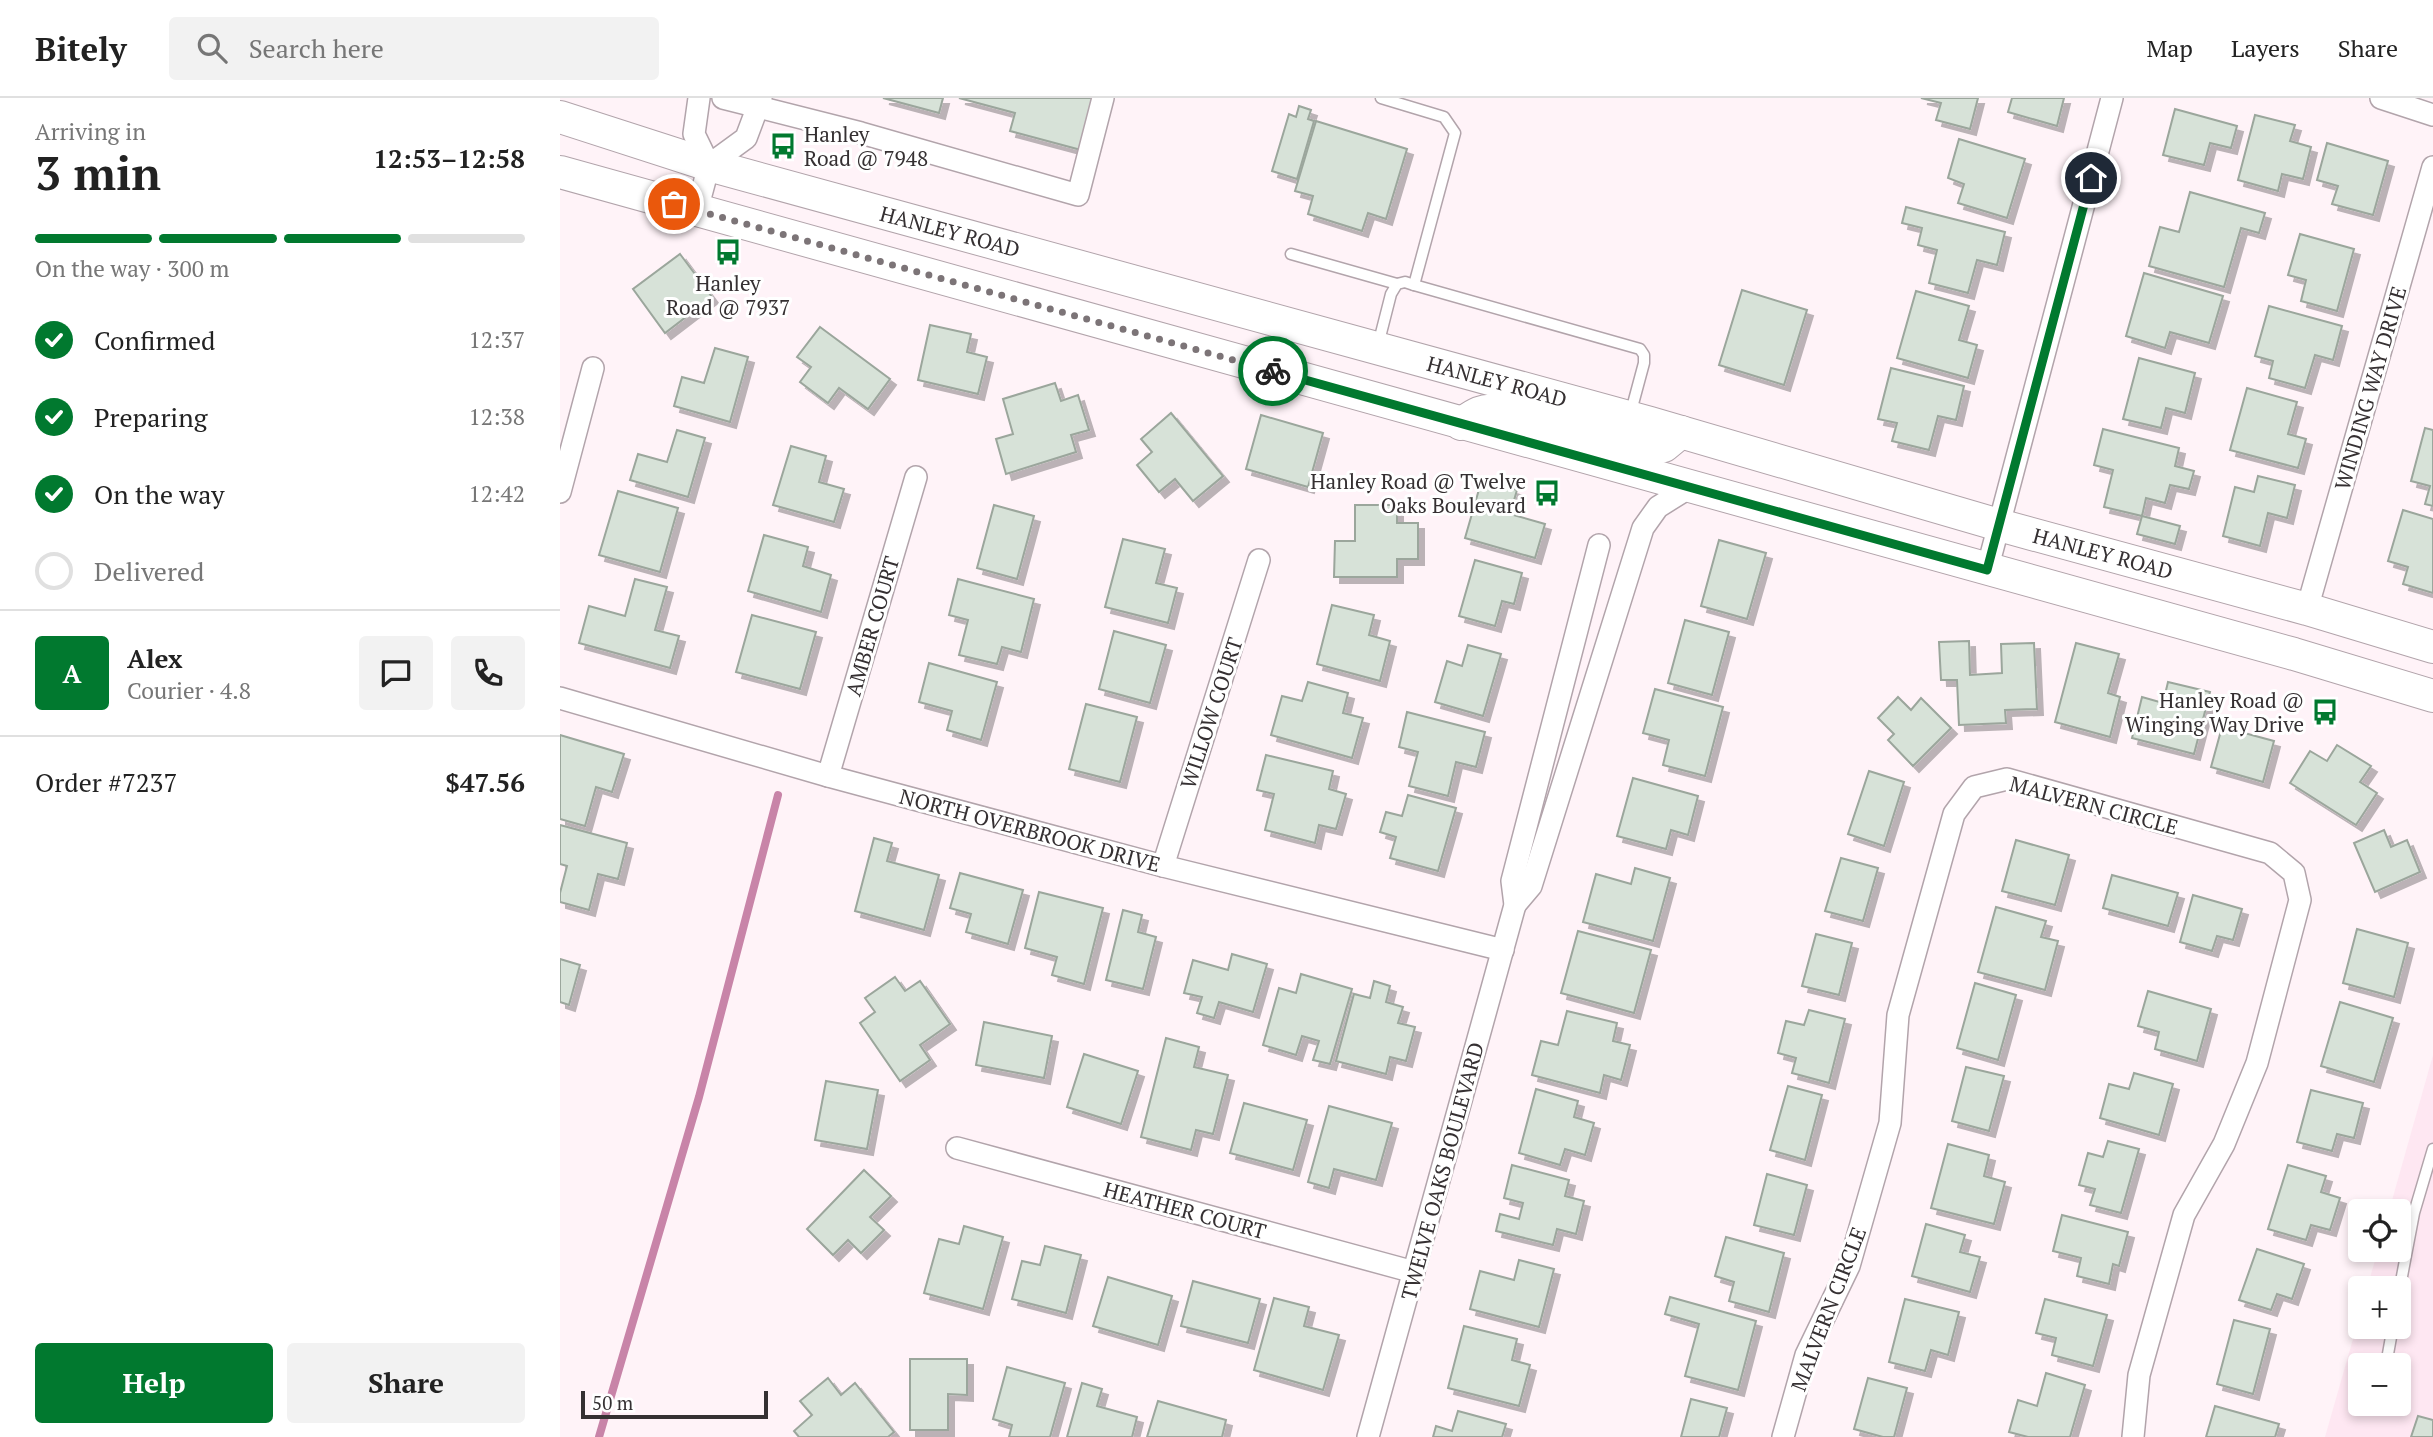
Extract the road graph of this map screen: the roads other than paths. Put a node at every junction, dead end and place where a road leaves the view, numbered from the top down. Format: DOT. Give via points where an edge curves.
graph roads {
  1 [pos="699,98"];
  2 [pos="723,98"];
  3 [pos="1103,98"];
  4 [pos="1381,98"];
  5 [pos="2112,98"];
  6 [pos="2381,98"];
  7 [pos="759,103"];
  8 [pos="2433,115"];
  9 [pos="560,117"];
  10 [pos="709,165"];
  11 [pos="2433,167"];
  12 [pos="560,172"];
  13 [pos="697,210"];
  14 [pos="1291,254"];
  15 [pos="1397,284"];
  16 [pos="1414,285"];
  17 [pos="1377,348"];
  18 [pos="593,369"];
  19 [pos="1630,418"];
  20 [pos="1461,424"];
  21 [pos="1681,432"];
  22 [pos="916,477"];
  23 [pos="1690,487"];
  24 [pos="560,492"];
  25 [pos="1999,525"];
  26 [pos="1599,545"];
  27 [pos="1259,560"];
  28 [pos="1987,570"];
  29 [pos="1583,605"];
  30 [pos="2307,610"];
  31 [pos="1617,615"];
  32 [pos="2433,647"];
  33 [pos="2433,696"];
  34 [pos="560,698"];
  35 [pos="828,776"];
  36 [pos="1163,866"];
  37 [pos="1516,905"];
  38 [pos="1503,950"];
  39 [pos="957,1148"];
  40 [pos="2433,1149"];
  41 [pos="1414,1272"];
  42 [pos="2402,1276"];
  43 [pos="1368,1437"];
  44 [pos="1783,1437"];
  45 [pos="2133,1437"];
  1 -- 10 [label="street" via="694,134"];
  2 -- 7 [label="street"];
  3 -- 7 [label="street" via="1078,195"];
  4 -- 16 [label="lane" via="1444,117 1455,133"];
  5 -- 25 [label="street"];
  6 -- 8 [label="street"];
  7 -- 10 [label="street" via="746,138"];
  9 -- 10 [label="main road, HANLEY ROAD"];
  10 -- 13 [label="street"];
  10 -- 17 [label="main road, HANLEY ROAD"];
  11 -- 30 [label="street, WINDING WAY DRIVE"];
  12 -- 13 [label="main road"];
  13 -- 20 [label="main road"];
  14 -- 15 [label="lane"];
  15 -- 16 [label="lane"];
  15 -- 17 [label="lane"];
  16 -- 19 [label="lane" via="1640,349 1644,363"];
  17 -- 19 [label="main road, HANLEY ROAD"];
  18 -- 24 [label="street"];
  19 -- 21 [label="main road, HANLEY ROAD"];
  20 -- 21 [label="main road" via="1477,412 1497,411 1647,451 1664,446"];
  20 -- 23 [label="main road"];
  21 -- 25 [label="main road, HANLEY ROAD"];
  22 -- 35 [label="street, AMBER COURT"];
  23 -- 28 [label="main road"];
  23 -- 31 [label="street, TWELVE OAKS BOULEVARD" via="1658,507 1643,528"];
  25 -- 28 [label="street"];
  25 -- 30 [label="main road, HANLEY ROAD"];
  26 -- 29 [label="street, TWELVE OAKS BOULEVARD"];
  27 -- 36 [label="street, WILLOW COURT"];
  28 -- 33 [label="main road"];
  29 -- 31 [label="street"];
  29 -- 37 [label="street, TWELVE OAKS BOULEVARD" via="1512,881"];
  30 -- 32 [label="main road, HANLEY ROAD"];
  31 -- 37 [label="street, TWELVE OAKS BOULEVARD" via="1531,886"];
  34 -- 35 [label="street, NORTH OVERBROOK DRIVE"];
  35 -- 36 [label="street, NORTH OVERBROOK DRIVE"];
  36 -- 38 [label="street, NORTH OVERBROOK DRIVE"];
  37 -- 38 [label="street, TWELVE OAKS BOULEVARD"];
  38 -- 41 [label="street, TWELVE OAKS BOULEVARD"];
  39 -- 41 [label="street, HEATHER COURT"];
  40 -- 42 [label="lane"];
  41 -- 43 [label="street, TWELVE OAKS BOULEVARD"];
  44 -- 45 [label="street, MALVERN CIRCLE" via="1805,1355 1849,1266 1890,1123 1898,1015 1954,814 1974,787 2007,779 2270,853 2294,873 2300,900 2257,1063 2224,1143 2184,1215 2139,1375"];
}
